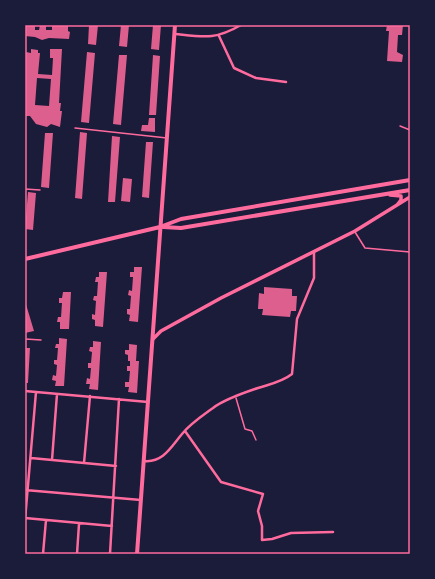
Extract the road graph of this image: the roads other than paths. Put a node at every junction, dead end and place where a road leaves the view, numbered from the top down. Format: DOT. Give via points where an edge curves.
graph roads {
  1 [pos="175,25"];
  2 [pos="234,25"];
  3 [pos="241,25"];
  4 [pos="234,29"];
  5 [pos="175,34"];
  6 [pos="220,36"];
  7 [pos="286,82"];
  8 [pos="400,126"];
  9 [pos="75,128"];
  10 [pos="410,130"];
  11 [pos="167,138"];
  12 [pos="410,180"];
  13 [pos="25,189"];
  14 [pos="40,190"];
  15 [pos="410,190"];
  16 [pos="386,195"];
  17 [pos="409,199"];
  18 [pos="390,211"];
  19 [pos="160,227"];
  20 [pos="355,231"];
  21 [pos="314,252"];
  22 [pos="410,252"];
  23 [pos="25,260"];
  24 [pos="25,339"];
  25 [pos="153,339"];
  26 [pos="40,340"];
  27 [pos="25,391"];
  28 [pos="36,392"];
  29 [pos="57,394"];
  30 [pos="90,396"];
  31 [pos="236,398"];
  32 [pos="119,399"];
  33 [pos="148,402"];
  34 [pos="185,431"];
  35 [pos="256,440"];
  36 [pos="31,458"];
  37 [pos="52,460"];
  38 [pos="144,461"];
  39 [pos="84,463"];
  40 [pos="116,466"];
  41 [pos="26,490"];
  42 [pos="113,498"];
  43 [pos="141,500"];
  44 [pos="25,519"];
  45 [pos="46,520"];
  46 [pos="79,524"];
  47 [pos="112,526"];
  48 [pos="333,532"];
  49 [pos="43,554"];
  50 [pos="77,554"];
  51 [pos="110,554"];
  52 [pos="137,554"];
  1 -- 5 [label="main road"];
  2 -- 4 [label="street"];
  3 -- 4 [label="street"];
  4 -- 6 [label="street"];
  5 -- 6 [label="street"];
  5 -- 11 [label="main road"];
  6 -- 7 [label="street" via="234,68 256,78"];
  8 -- 10 [label="lane"];
  9 -- 11 [label="lane"];
  11 -- 19 [label="main road"];
  12 -- 19 [label="main road" via="181,219"];
  13 -- 14 [label="lane"];
  15 -- 16 [label="main road"];
  16 -- 18 [label="street" via="397,195 401,198"];
  16 -- 19 [label="main road" via="181,228"];
  17 -- 18 [label="street"];
  18 -- 20 [label="street"];
  19 -- 23 [label="main road"];
  19 -- 25 [label="main road"];
  20 -- 21 [label="street"];
  20 -- 22 [label="lane" via="365,248"];
  21 -- 25 [label="street" via="221,298 161,331"];
  21 -- 31 [label="street" via="314,278 297,319 292,374"];
  24 -- 26 [label="lane"];
  25 -- 33 [label="main road"];
  27 -- 28 [label="street"];
  28 -- 29 [label="street"];
  28 -- 36 [label="street"];
  29 -- 30 [label="street"];
  29 -- 37 [label="street"];
  30 -- 32 [label="street"];
  30 -- 39 [label="street"];
  31 -- 34 [label="street" via="218,405"];
  31 -- 35 [label="lane" via="245,429 252,431"];
  32 -- 33 [label="street"];
  32 -- 40 [label="street"];
  33 -- 38 [label="main road"];
  34 -- 38 [label="street" via="160,459 153,462"];
  34 -- 48 [label="street" via="221,482 264,494 258,511 262,540 291,533"];
  36 -- 37 [label="street"];
  36 -- 41 [label="street"];
  37 -- 39 [label="street"];
  38 -- 43 [label="main road"];
  39 -- 40 [label="street"];
  40 -- 42 [label="street"];
  41 -- 42 [label="street"];
  41 -- 44 [label="street"];
  42 -- 43 [label="street"];
  42 -- 47 [label="street"];
  43 -- 52 [label="main road"];
  44 -- 45 [label="street"];
  45 -- 46 [label="street"];
  45 -- 49 [label="street"];
  46 -- 47 [label="street"];
  46 -- 50 [label="street"];
  47 -- 51 [label="street"];
}
